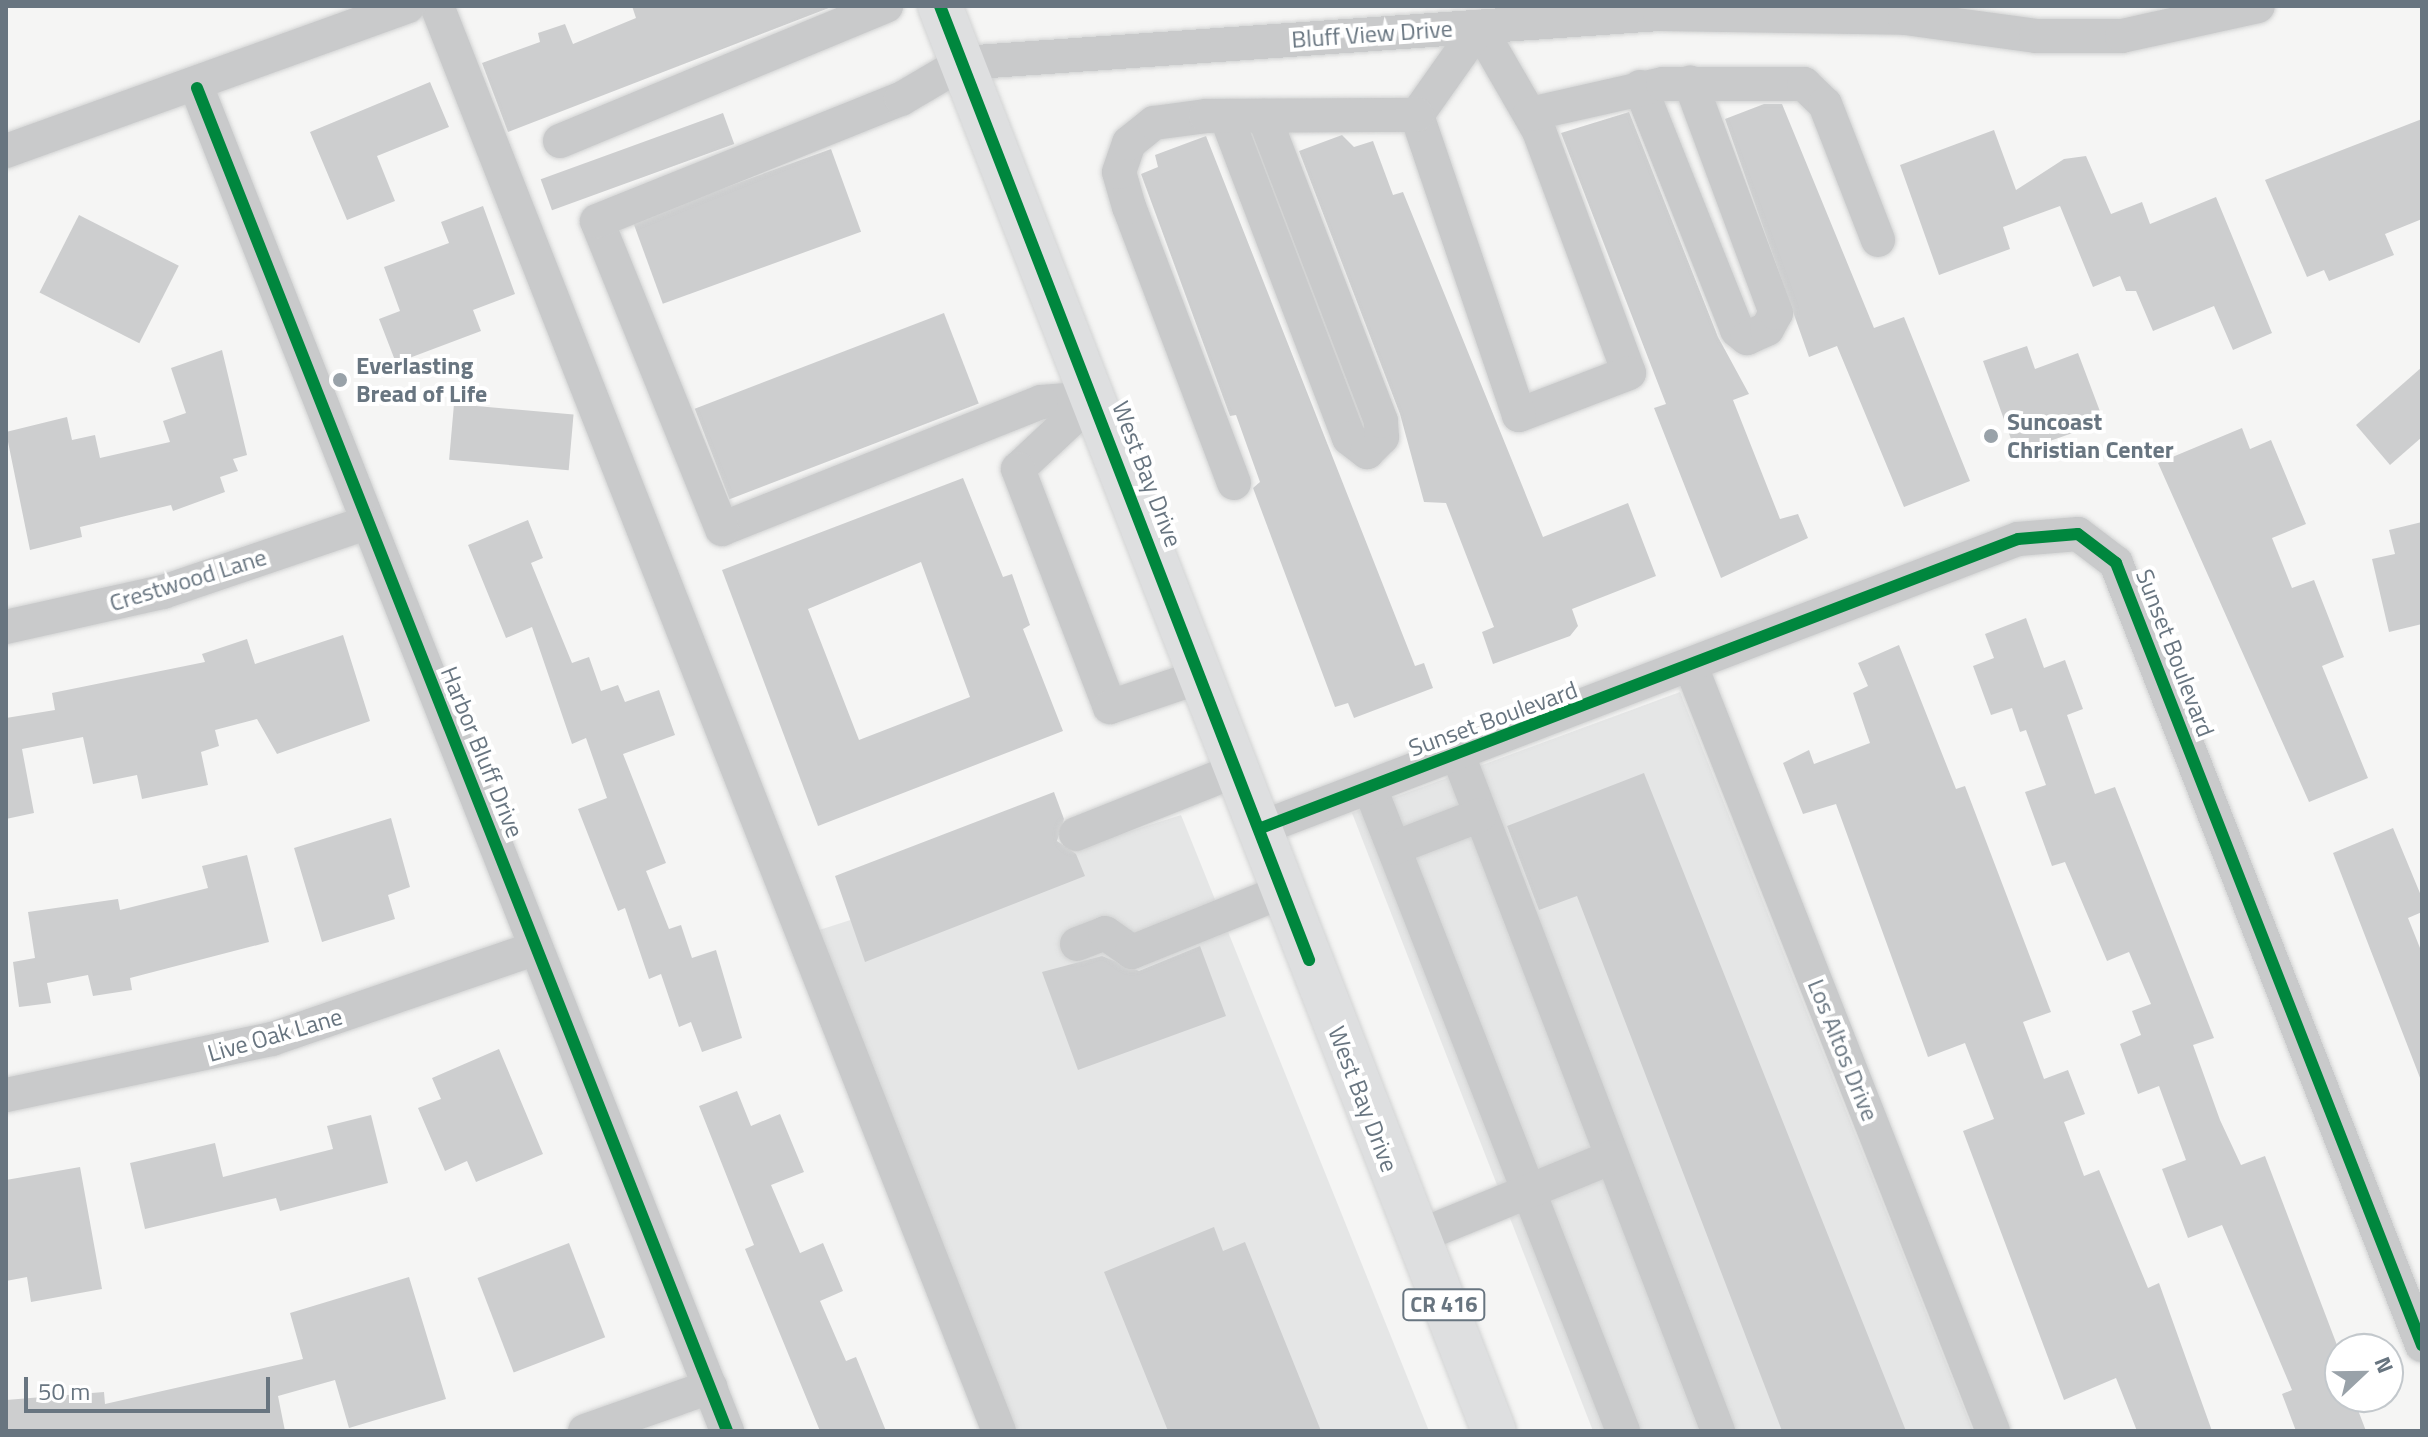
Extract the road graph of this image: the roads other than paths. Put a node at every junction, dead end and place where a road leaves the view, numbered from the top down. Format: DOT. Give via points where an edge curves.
graph roads {
  1 [pos="408,6"];
  2 [pos="437,6"];
  3 [pos="886,6"];
  4 [pos="940,6"];
  5 [pos="2258,6"];
  6 [pos="1630,11"];
  7 [pos="1479,27"];
  8 [pos="962,63"];
  9 [pos="1690,82"];
  10 [pos="1640,87"];
  11 [pos="197,88"];
  12 [pos="1530,114"];
  13 [pos="1417,115"];
  14 [pos="1226,116"];
  15 [pos="1264,116"];
  16 [pos="560,141"];
  17 [pos="6,151"];
  18 [pos="1878,240"];
  19 [pos="1094,398"];
  20 [pos="1234,483"];
  21 [pos="366,523"];
  22 [pos="6,627"];
  23 [pos="1692,669"];
  24 [pos="1202,676"];
  25 [pos="1458,755"];
  26 [pos="1239,769"];
  27 [pos="1370,788"];
  28 [pos="1480,815"];
  29 [pos="1261,828"];
  30 [pos="1076,834"];
  31 [pos="1394,848"];
  32 [pos="1284,891"];
  33 [pos="1077,944"];
  34 [pos="536,948"];
  35 [pos="6,1095"];
  36 [pos="1612,1157"];
  37 [pos="1529,1191"];
  38 [pos="1417,1237"];
  39 [pos="2422,1345"];
  40 [pos="710,1387"];
  41 [pos="1492,1430"];
  42 [pos="585,1431"];
  43 [pos="727,1431"];
  44 [pos="999,1431"];
  45 [pos="1623,1431"];
  46 [pos="1718,1431"];
  47 [pos="1993,1431"];
  1 -- 11 [label="street"];
  2 -- 44 [label="street"];
  3 -- 16 [label="street"];
  4 -- 8 [label="main road, West Bay Drive / CR 416"];
  5 -- 6 [label="street, Bluff View Drive" via="2122,36 2036,36 1905,18"];
  6 -- 7 [label="street, Bluff View Drive"];
  7 -- 8 [label="street, Bluff View Drive"];
  7 -- 12 [label="street"];
  7 -- 13 [label="street"];
  8 -- 19 [label="main road, West Bay Drive / CR 416"];
  8 -- 19 [label="street" via="901,99 597,221 722,529 1041,402"];
  9 -- 10 [label="street"];
  9 -- 10 [label="street" via="1776,313 1767,329 1747,338 1737,330"];
  9 -- 18 [label="street" via="1816,89"];
  10 -- 12 [label="street"];
  11 -- 17 [label="street"];
  11 -- 21 [label="street, Harbor Bluff Drive"];
  12 -- 13 [label="street" via="1629,373 1519,415"];
  13 -- 15 [label="street"];
  14 -- 15 [label="street"];
  14 -- 15 [label="street" via="1349,438 1367,452 1382,437 1381,421"];
  14 -- 20 [label="street" via="1154,123 1129,143 1119,172"];
  19 -- 24 [label="main road, West Bay Drive / CR 416"];
  19 -- 24 [label="street" via="1018,469 1104,692 1110,707"];
  21 -- 22 [label="street, Crestwood Lane" via="163,592"];
  21 -- 34 [label="street, Harbor Bluff Drive"];
  23 -- 25 [label="street, Sunset Boulevard"];
  23 -- 39 [label="street, Sunset Boulevard" via="2018,539 2078,534 2116,563"];
  23 -- 47 [label="street, Los Altos Drive"];
  24 -- 26 [label="main road, West Bay Drive / CR 416"];
  25 -- 27 [label="street, Sunset Boulevard"];
  25 -- 28 [label="street"];
  26 -- 29 [label="main road, West Bay Drive / CR 416"];
  26 -- 30 [label="street"];
  27 -- 29 [label="street, Sunset Boulevard"];
  27 -- 31 [label="street"];
  28 -- 31 [label="street"];
  28 -- 36 [label="street"];
  29 -- 32 [label="main road, West Bay Drive / CR 416"];
  31 -- 37 [label="street"];
  32 -- 33 [label="street" via="1132,952 1105,933"];
  32 -- 38 [label="main road, West Bay Drive / CR 416"];
  34 -- 35 [label="street, Live Oak Lane" via="272,1039"];
  34 -- 40 [label="street, Harbor Bluff Drive"];
  36 -- 37 [label="street"];
  36 -- 46 [label="street"];
  37 -- 38 [label="street"];
  37 -- 45 [label="street"];
  38 -- 41 [label="main road, West Bay Drive / CR 416"];
  40 -- 42 [label="street"];
  40 -- 43 [label="street, Harbor Bluff Drive"];
}
